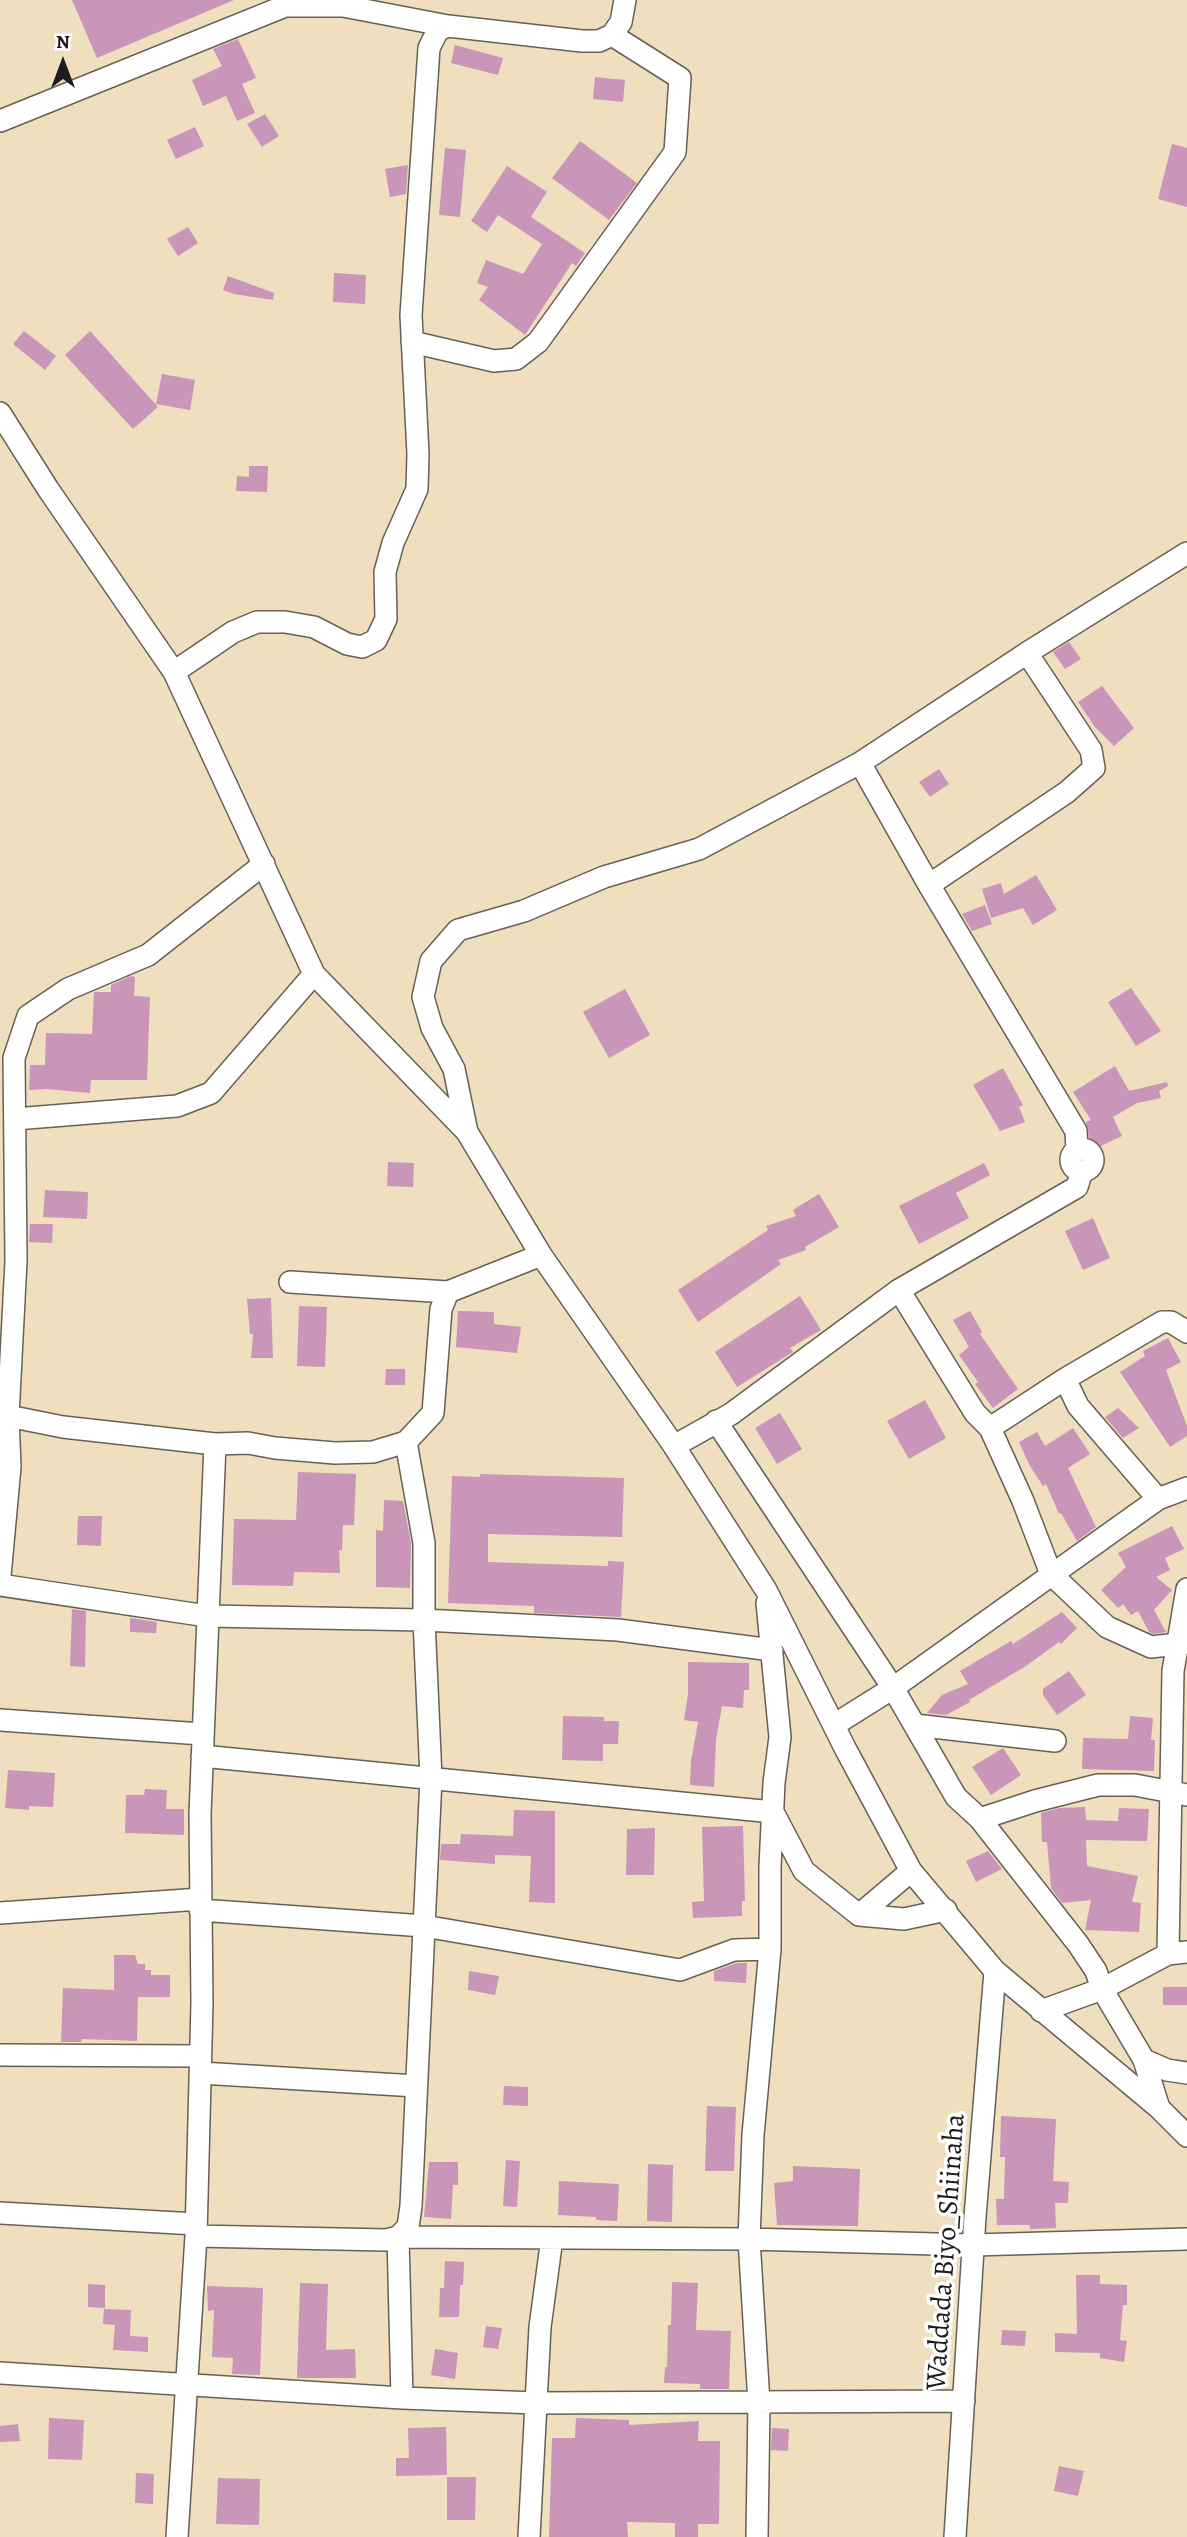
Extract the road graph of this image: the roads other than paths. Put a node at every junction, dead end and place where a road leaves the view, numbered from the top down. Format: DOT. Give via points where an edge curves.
graph roads {
  1 [pos="625,0"];
  2 [pos="448,26"];
  3 [pos="612,35"];
  4 [pos="0,121"];
  5 [pos="412,342"];
  6 [pos="0,413"];
  7 [pos="1187,553"];
  8 [pos="1027,653"];
  9 [pos="174,672"];
  10 [pos="859,763"];
  11 [pos="264,864"];
  12 [pos="929,885"];
  13 [pos="314,974"];
  14 [pos="15,1119"];
  15 [pos="467,1132"];
  16 [pos="541,1255"];
  17 [pos="290,1282"];
  18 [pos="899,1290"];
  19 [pos="448,1292"];
  20 [pos="1187,1332"];
  21 [pos="1065,1379"];
  22 [pos="4,1416"];
  23 [pos="716,1421"];
  24 [pos="990,1428"];
  25 [pos="406,1442"];
  26 [pos="215,1444"];
  27 [pos="674,1446"];
  28 [pos="1187,1488"];
  29 [pos="1158,1499"];
  30 [pos="1051,1574"];
  31 [pos="0,1576"];
  32 [pos="0,1585"];
  33 [pos="1187,1589"];
  34 [pos="766,1590"];
  35 [pos="207,1616"];
  36 [pos="424,1620"];
  37 [pos="1183,1643"];
  38 [pos="772,1650"];
  39 [pos="893,1688"];
  40 [pos="0,1720"];
  41 [pos="834,1725"];
  42 [pos="915,1725"];
  43 [pos="202,1734"];
  44 [pos="1055,1741"];
  45 [pos="202,1756"];
  46 [pos="430,1778"];
  47 [pos="1179,1794"];
  48 [pos="773,1811"];
  49 [pos="979,1819"];
  50 [pos="911,1871"];
  51 [pos="200,1905"];
  52 [pos="946,1910"];
  53 [pos="0,1913"];
  54 [pos="859,1915"];
  55 [pos="424,1926"];
  56 [pos="770,1949"];
  57 [pos="1178,1953"];
  58 [pos="995,1971"];
  59 [pos="1102,1989"];
  60 [pos="1041,2011"];
  61 [pos="0,2055"];
  62 [pos="1144,2060"];
  63 [pos="200,2064"];
  64 [pos="1187,2073"];
  65 [pos="416,2085"];
  66 [pos="1159,2108"];
  67 [pos="1187,2136"];
  68 [pos="0,2213"];
  69 [pos="196,2230"];
  70 [pos="398,2237"];
  71 [pos="552,2238"];
  72 [pos="749,2239"];
  73 [pos="1187,2239"];
  74 [pos="973,2245"];
  75 [pos="0,2373"];
  76 [pos="186,2384"];
  77 [pos="402,2398"];
  78 [pos="964,2401"];
  79 [pos="536,2403"];
  80 [pos="759,2403"];
  81 [pos="177,2537"];
  82 [pos="529,2537"];
  83 [pos="757,2537"];
  84 [pos="955,2537"];
  1 -- 3 [label="street" via="621,22"];
  2 -- 3 [label="street" via="582,41"];
  2 -- 4 [label="street" via="343,6 285,6"];
  2 -- 5 [label="street" via="438,30 429,48"];
  3 -- 5 [label="street" via="680,78 675,152 538,342 516,359 494,361"];
  5 -- 9 [label="street" via="417,489 385,572 386,619 376,640 362,647 314,627 257,622 233,632"];
  6 -- 9 [label="street"];
  7 -- 8 [label="street"];
  8 -- 10 [label="street"];
  8 -- 12 [label="street" via="1091,750 1094,768 1067,792"];
  9 -- 11 [label="street"];
  10 -- 12 [label="street"];
  10 -- 15 [label="street" via="699,849 604,877 524,911 458,930 431,961 423,997 432,1028 454,1069"];
  11 -- 13 [label="street"];
  11 -- 14 [label="street" via="148,955 68,989 28,1016 14,1058"];
  12 -- 18 [label="street" via="1076,1131 1077,1150 1086,1149 1093,1157 1077,1187"];
  13 -- 14 [label="street" via="211,1093 177,1106"];
  13 -- 15 [label="street"];
  14 -- 22 [label="street" via="16,1261"];
  15 -- 16 [label="street"];
  16 -- 19 [label="street"];
  16 -- 27 [label="street"];
  17 -- 19 [label="street"];
  18 -- 23 [label="street"];
  18 -- 24 [label="street" via="975,1413"];
  19 -- 25 [label="street" via="441,1309 433,1413"];
  20 -- 21 [label="street" via="1162,1322"];
  21 -- 24 [label="street"];
  21 -- 29 [label="street" via="1078,1406"];
  22 -- 26 [label="street"];
  22 -- 31 [label="street" via="10,1467"];
  23 -- 27 [label="street"];
  23 -- 39 [label="street"];
  24 -- 30 [label="street"];
  25 -- 26 [label="street" via="373,1452 335,1453"];
  25 -- 36 [label="street" via="424,1543"];
  26 -- 35 [label="street"];
  27 -- 34 [label="street"];
  28 -- 29 [label="street"];
  29 -- 30 [label="street"];
  30 -- 37 [label="street" via="1107,1627 1151,1647"];
  30 -- 39 [label="street"];
  32 -- 35 [label="street"];
  33 -- 37 [label="street"];
  34 -- 38 [label="street"];
  34 -- 41 [label="street"];
  35 -- 36 [label="street"];
  35 -- 43 [label="street"];
  36 -- 38 [label="street" via="618,1630"];
  36 -- 46 [label="street"];
  37 -- 47 [label="street" via="1173,1671"];
  38 -- 48 [label="street" via="780,1737"];
  39 -- 41 [label="street"];
  39 -- 42 [label="street"];
  40 -- 43 [label="street"];
  41 -- 50 [label="street"];
  42 -- 44 [label="street"];
  42 -- 49 [label="street" via="957,1797"];
  43 -- 45 [label="street"];
  45 -- 46 [label="street"];
  45 -- 51 [label="street"];
  46 -- 48 [label="street"];
  46 -- 55 [label="street"];
  47 -- 49 [label="street" via="1135,1785 1098,1785"];
  47 -- 57 [label="street"];
  48 -- 54 [label="street" via="804,1871"];
  48 -- 56 [label="street"];
  49 -- 59 [label="street" via="1078,1944"];
  50 -- 52 [label="street"];
  50 -- 54 [label="street"];
  51 -- 53 [label="street"];
  51 -- 55 [label="street"];
  51 -- 63 [label="street"];
  52 -- 54 [label="street" via="904,1919"];
  52 -- 58 [label="street"];
  55 -- 56 [label="street" via="680,1970 734,1950"];
  55 -- 65 [label="street"];
  56 -- 72 [label="street" via="753,2135"];
  57 -- 59 [label="street"];
  58 -- 60 [label="street"];
  58 -- 74 [label="street, Waddada Biyo_Shiinaha"];
  59 -- 60 [label="street"];
  59 -- 62 [label="street"];
  60 -- 66 [label="street"];
  61 -- 63 [label="street"];
  62 -- 64 [label="street"];
  62 -- 66 [label="street"];
  63 -- 65 [label="street"];
  63 -- 69 [label="street"];
  65 -- 70 [label="street" via="411,2206 408,2227"];
  66 -- 67 [label="street"];
  68 -- 69 [label="street"];
  69 -- 70 [label="street"];
  69 -- 76 [label="street"];
  70 -- 71 [label="street"];
  70 -- 77 [label="street"];
  71 -- 72 [label="street"];
  71 -- 79 [label="street"];
  72 -- 74 [label="street"];
  72 -- 80 [label="street"];
  73 -- 74 [label="street"];
  74 -- 78 [label="street, Waddada Biyo_Shiinaha"];
  75 -- 76 [label="street"];
  76 -- 77 [label="street"];
  76 -- 81 [label="street"];
  77 -- 79 [label="street"];
  78 -- 80 [label="street"];
  78 -- 84 [label="street, Waddada Biyo_Shiinaha"];
  79 -- 80 [label="street"];
  79 -- 82 [label="street"];
  80 -- 83 [label="street"];
}
